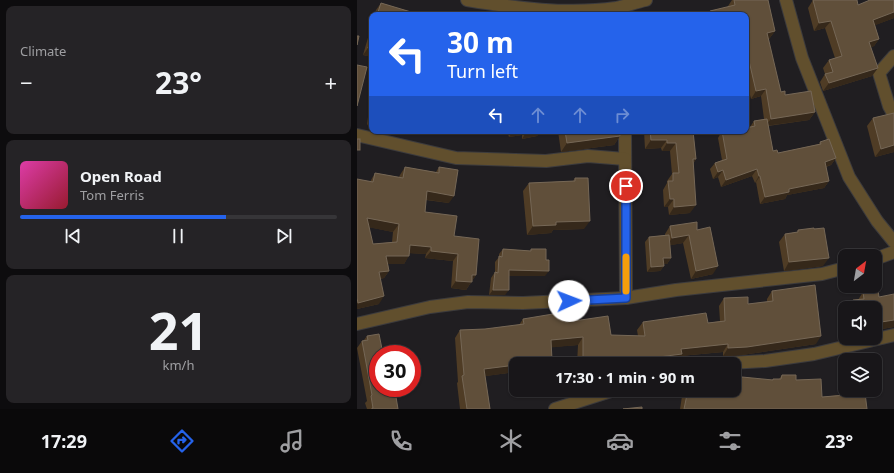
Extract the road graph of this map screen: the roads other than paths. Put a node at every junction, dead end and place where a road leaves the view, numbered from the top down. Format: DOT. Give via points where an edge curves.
graph roads {
  1 [pos="467,0"];
  2 [pos="646,0"];
  3 [pos="786,0"];
  4 [pos="618,11"];
  5 [pos="894,56"];
  6 [pos="894,115"];
  7 [pos="625,134"];
  8 [pos="357,135"];
  9 [pos="625,159"];
  10 [pos="894,242"];
  11 [pos="894,252"];
  12 [pos="882,256"];
  13 [pos="838,270"];
  14 [pos="626,298"];
  15 [pos="357,324"];
  16 [pos="894,334"];
  17 [pos="741,362"];
  18 [pos="592,397"];
  19 [pos="555,409"];
  1 -- 4 [label="street" via="569,12"];
  2 -- 4 [label="street"];
  3 -- 10 [label="street" via="802,58 849,177 877,221"];
  5 -- 6 [label="street" via="879,73"];
  7 -- 9 [label="street"];
  8 -- 9 [label="street" via="456,158 546,161 588,156"];
  9 -- 14 [label="street"];
  11 -- 12 [label="street"];
  13 -- 14 [label="street" via="822,274"];
  14 -- 15 [label="street" via="523,303 468,302 430,307"];
  16 -- 17 [label="street" via="814,354"];
  18 -- 19 [label="street"];
}
